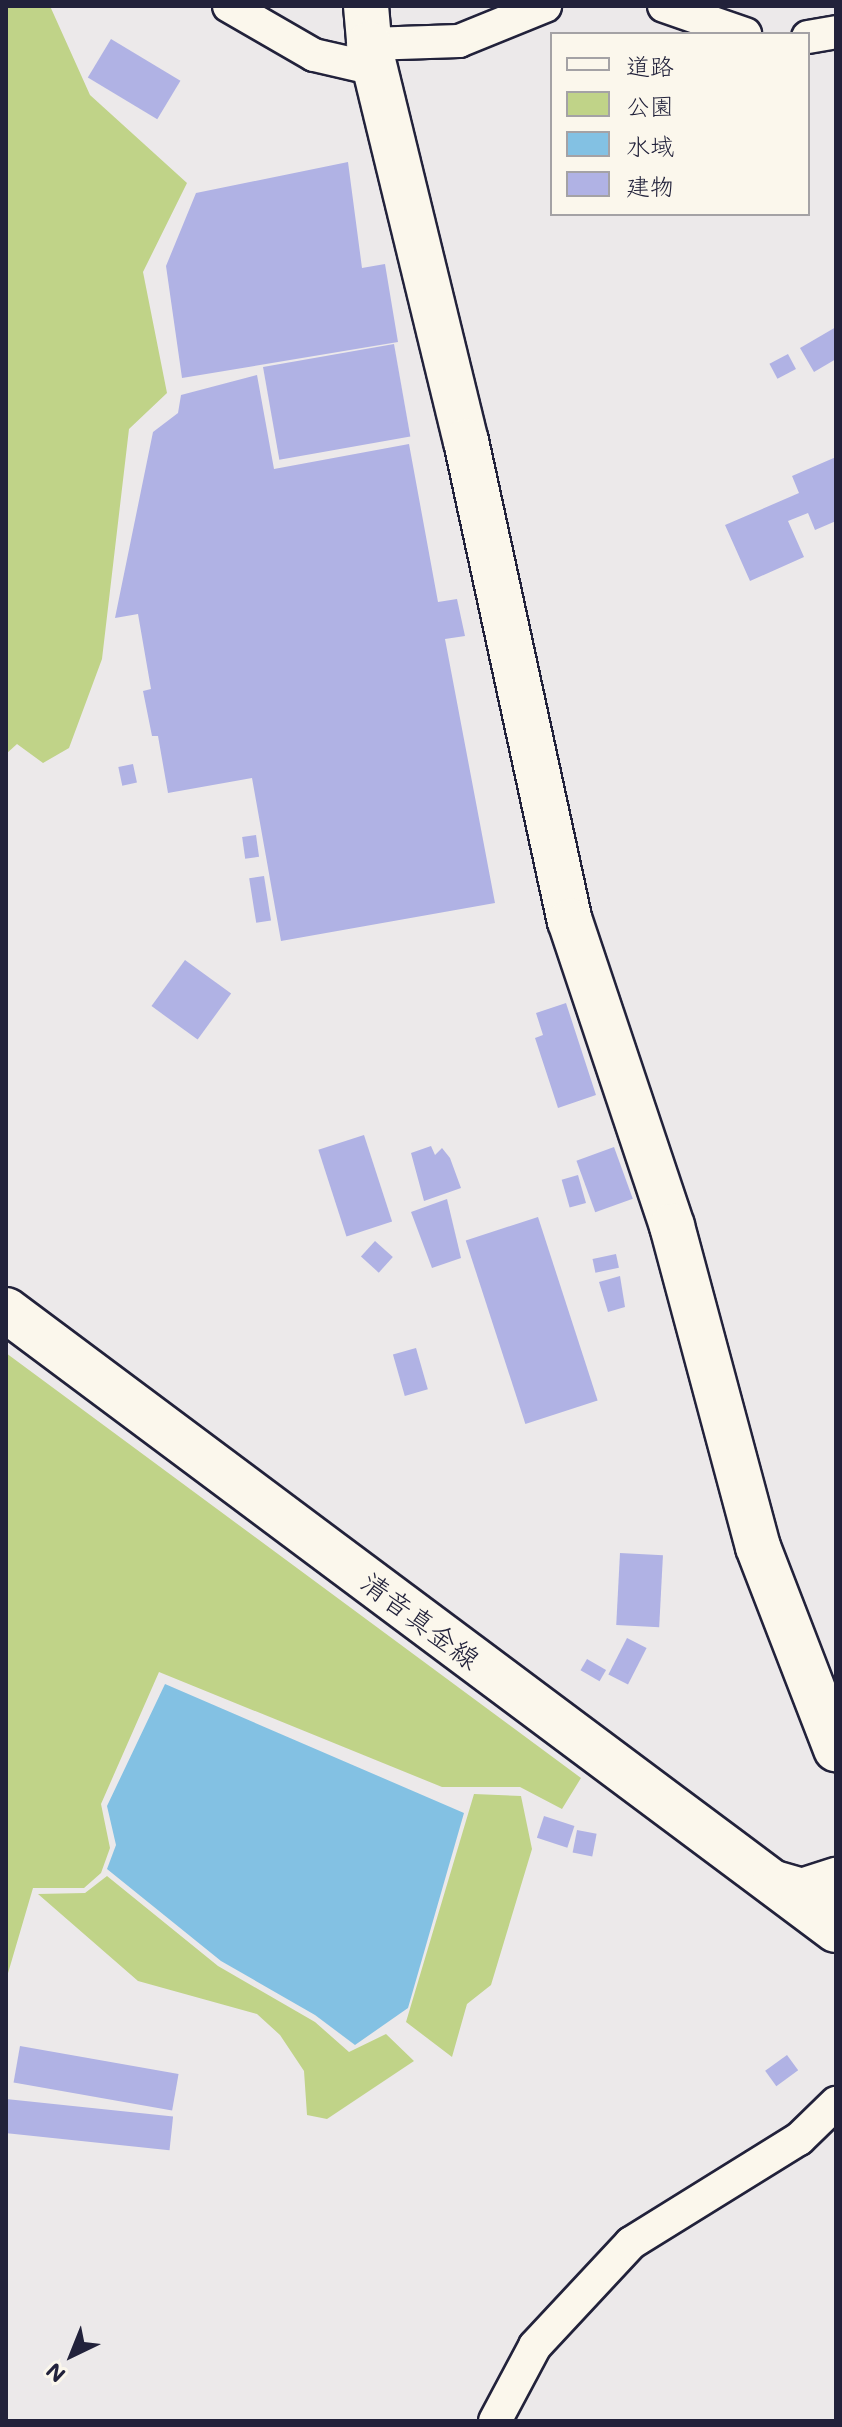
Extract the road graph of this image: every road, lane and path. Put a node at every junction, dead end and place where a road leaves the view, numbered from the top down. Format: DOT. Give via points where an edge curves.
graph roads {
  1 [pos="229,6"];
  2 [pos="545,6"];
  3 [pos="664,6"];
  4 [pos="739,32"];
  5 [pos="836,32"];
  6 [pos="810,37"];
  7 [pos="370,40"];
  8 [pos="6,1310"];
  9 [pos="836,1749"];
  10 [pos="836,1880"];
  11 [pos="774,1883"];
  12 [pos="836,1930"];
  13 [pos="836,2103"];
  14 [pos="495,2421"];
  1 -- 7 [label="street" via="314,55"];
  2 -- 7 [label="street" via="459,41"];
  3 -- 4 [label="street"];
  5 -- 6 [label="street"];
  7 -- 9 [label="street" via="466,441 570,921 672,1226 758,1547"];
  8 -- 11 [label="street, 清音真金線"];
  10 -- 11 [label="street" via="802,1891"];
  11 -- 12 [label="street, 清音真金線"];
  13 -- 14 [label="street" via="799,2139 631,2243 535,2346"];
}
